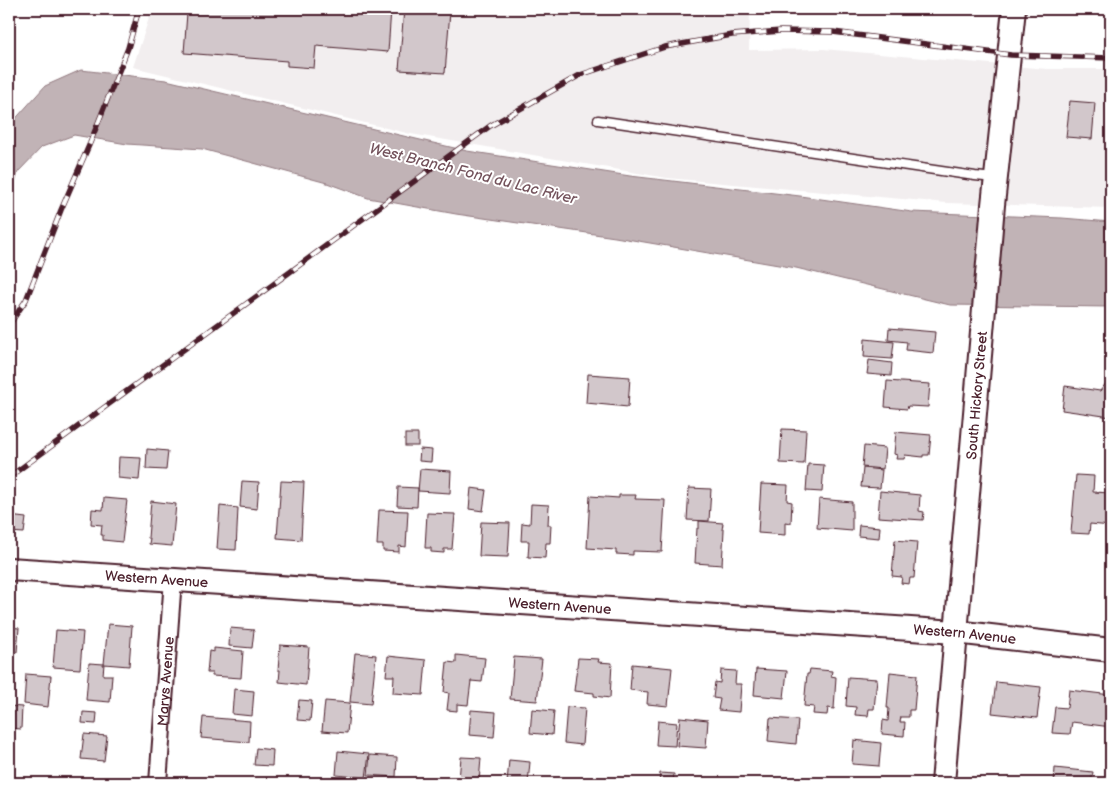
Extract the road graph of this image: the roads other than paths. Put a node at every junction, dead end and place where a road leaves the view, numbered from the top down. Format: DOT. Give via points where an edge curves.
graph roads {
  1 [pos="1014,9"];
  2 [pos="598,120"];
  3 [pos="996,178"];
  4 [pos="9,569"];
  5 [pos="173,579"];
  6 [pos="956,632"];
  7 [pos="1111,650"];
  8 [pos="158,783"];
  9 [pos="943,783"];
  1 -- 3 [label="street, South Hickory Street"];
  2 -- 3 [label="lane"];
  3 -- 6 [label="street, South Hickory Street"];
  4 -- 5 [label="street, Western Avenue"];
  5 -- 6 [label="street, Western Avenue"];
  5 -- 8 [label="street, Marys Avenue"];
  6 -- 7 [label="street, Western Avenue"];
  6 -- 9 [label="street, South Hickory Street"];
}
